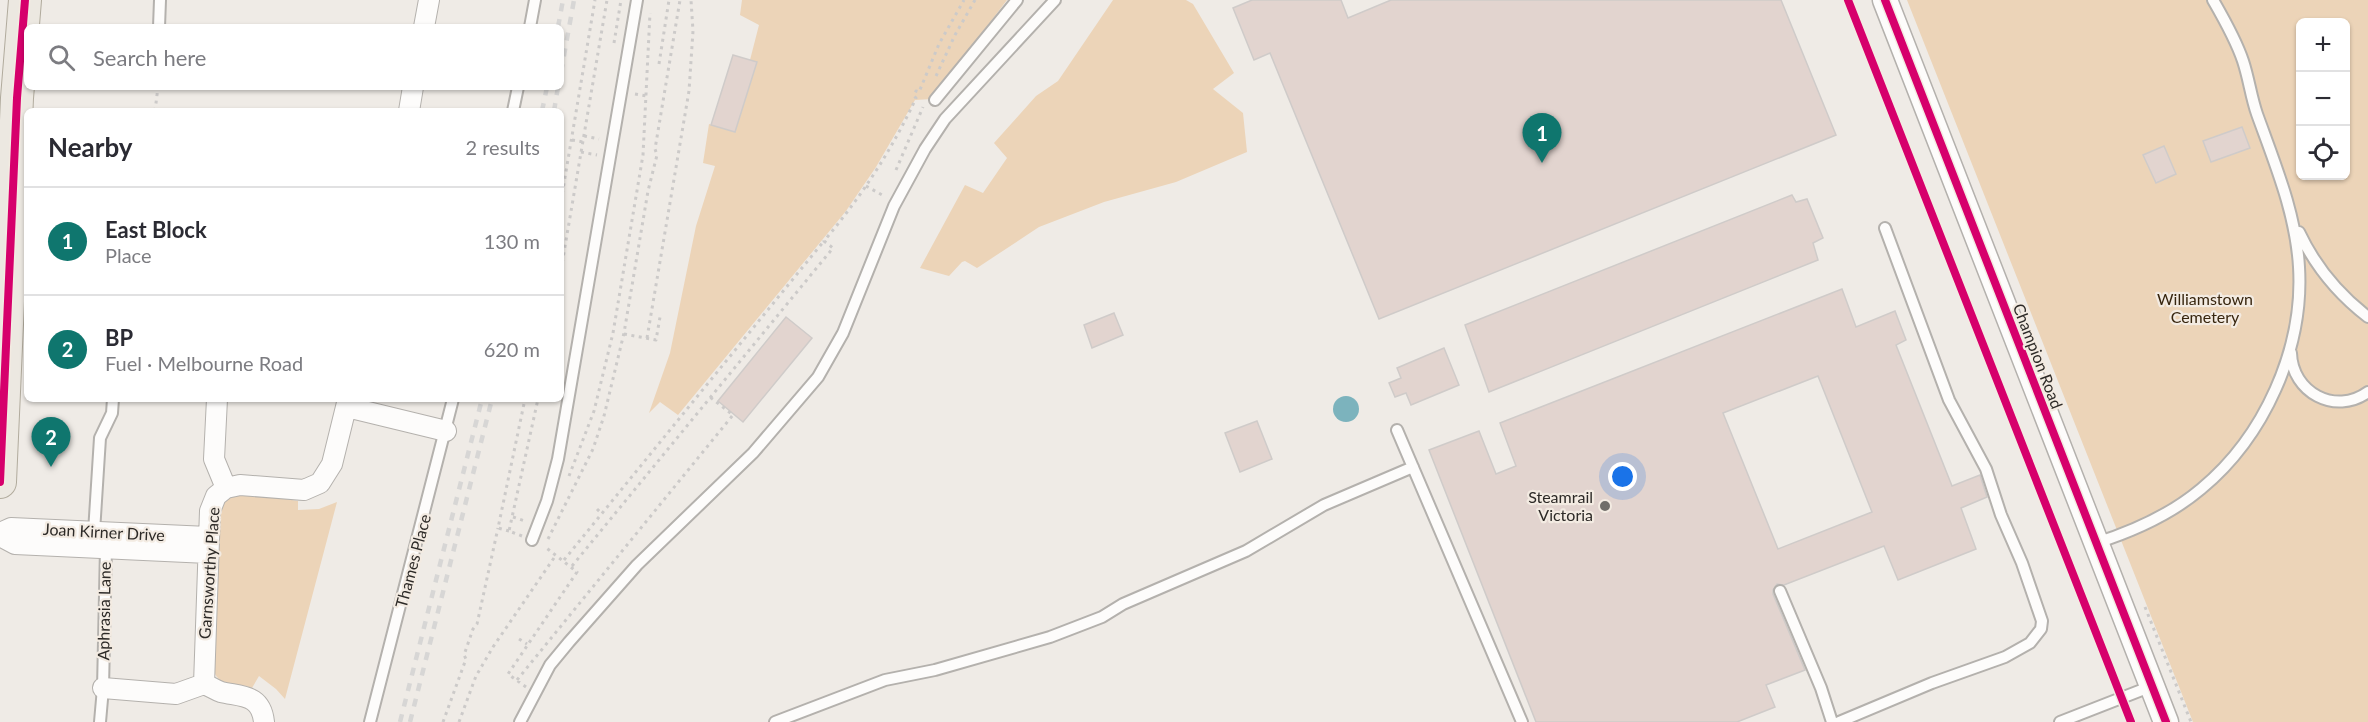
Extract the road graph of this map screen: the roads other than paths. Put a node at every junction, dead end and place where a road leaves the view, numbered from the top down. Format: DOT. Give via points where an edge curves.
graph roads {
  1 [pos="25,0"];
  2 [pos="160,0"];
  3 [pos="429,0"];
  4 [pos="534,0"];
  5 [pos="637,0"];
  6 [pos="1017,0"];
  7 [pos="1055,0"];
  8 [pos="1885,0"];
  9 [pos="2212,0"];
  10 [pos="159,24"];
  11 [pos="425,24"];
  12 [pos="530,24"];
  13 [pos="412,90"];
  14 [pos="517,90"];
  15 [pos="935,100"];
  16 [pos="409,108"];
  17 [pos="514,108"];
  18 [pos="2293,221"];
  19 [pos="1885,228"];
  20 [pos="2368,317"];
  21 [pos="2291,346"];
  22 [pos="2368,392"];
  23 [pos="113,402"];
  24 [pos="217,402"];
  25 [pos="452,402"];
  26 [pos="348,403"];
  27 [pos="1397,430"];
  28 [pos="446,431"];
  29 [pos="1,449"];
  30 [pos="1413,467"];
  31 [pos="0,482"];
  32 [pos="226,488"];
  33 [pos="94,532"];
  34 [pos="0,535"];
  35 [pos="532,540"];
  36 [pos="2096,543"];
  37 [pos="208,545"];
  38 [pos="106,548"];
  39 [pos="1780,591"];
  40 [pos="204,684"];
  41 [pos="2152,686"];
  42 [pos="103,688"];
  43 [pos="262,716"];
  44 [pos="100,722"];
  45 [pos="370,722"];
  46 [pos="520,722"];
  47 [pos="774,722"];
  48 [pos="1522,722"];
  49 [pos="1832,722"];
  50 [pos="1839,722"];
  51 [pos="2060,722"];
  52 [pos="2166,722"];
  1 -- 29 [label="main road" via="16,109"];
  2 -- 10 [label="lane"];
  3 -- 11 [label="street"];
  4 -- 12 [label="lane"];
  5 -- 35 [label="lane" via="558,459"];
  6 -- 15 [label="lane"];
  7 -- 46 [label="lane" via="945,119 925,149 890,214 843,333 818,376 753,453 637,565 569,642 550,665"];
  8 -- 36 [label="street, Champion Road"];
  9 -- 18 [label="lane" via="2242,60"];
  13 -- 16 [label="street"];
  14 -- 17 [label="lane"];
  18 -- 20 [label="lane" via="2335,288"];
  18 -- 21 [label="lane" via="2300,293"];
  19 -- 50 [label="lane" via="1949,400 1986,469 2042,621 2037,637 2013,653"];
  21 -- 22 [label="lane" via="2295,374 2315,396 2337,402 2350,401"];
  21 -- 36 [label="lane" via="2263,412 2216,476 2163,515"];
  23 -- 33 [label="lane" via="100,438"];
  24 -- 32 [label="street, Garnsworthy Place" via="214,462"];
  25 -- 28 [label="lane, Thames Place"];
  26 -- 28 [label="street"];
  26 -- 32 [label="street" via="332,464 316,486 304,490 240,485"];
  27 -- 30 [label="lane"];
  28 -- 45 [label="lane, Thames Place"];
  29 -- 31 [label="main road"];
  30 -- 47 [label="lane" via="1324,505 1246,551 1123,604 1102,617 1050,637 885,680"];
  30 -- 48 [label="lane"];
  32 -- 37 [label="street, Garnsworthy Place" via="212,505"];
  33 -- 34 [label="street, Joan Kirner Drive" via="11,528"];
  33 -- 37 [label="street, Joan Kirner Drive"];
  33 -- 38 [label="street, Aphrasia Lane"];
  34 -- 38 [label="street, Joan Kirner Drive" via="15,544"];
  36 -- 41 [label="street, Champion Road"];
  37 -- 38 [label="street, Joan Kirner Drive"];
  37 -- 40 [label="street, Garnsworthy Place"];
  38 -- 42 [label="lane, Aphrasia Lane"];
  39 -- 49 [label="lane"];
  40 -- 42 [label="street" via="176,693"];
  40 -- 43 [label="street" via="217,691 245,696 254,701"];
  41 -- 51 [label="lane"];
  41 -- 52 [label="street, Champion Road"];
  42 -- 44 [label="lane, Aphrasia Lane"];
}
